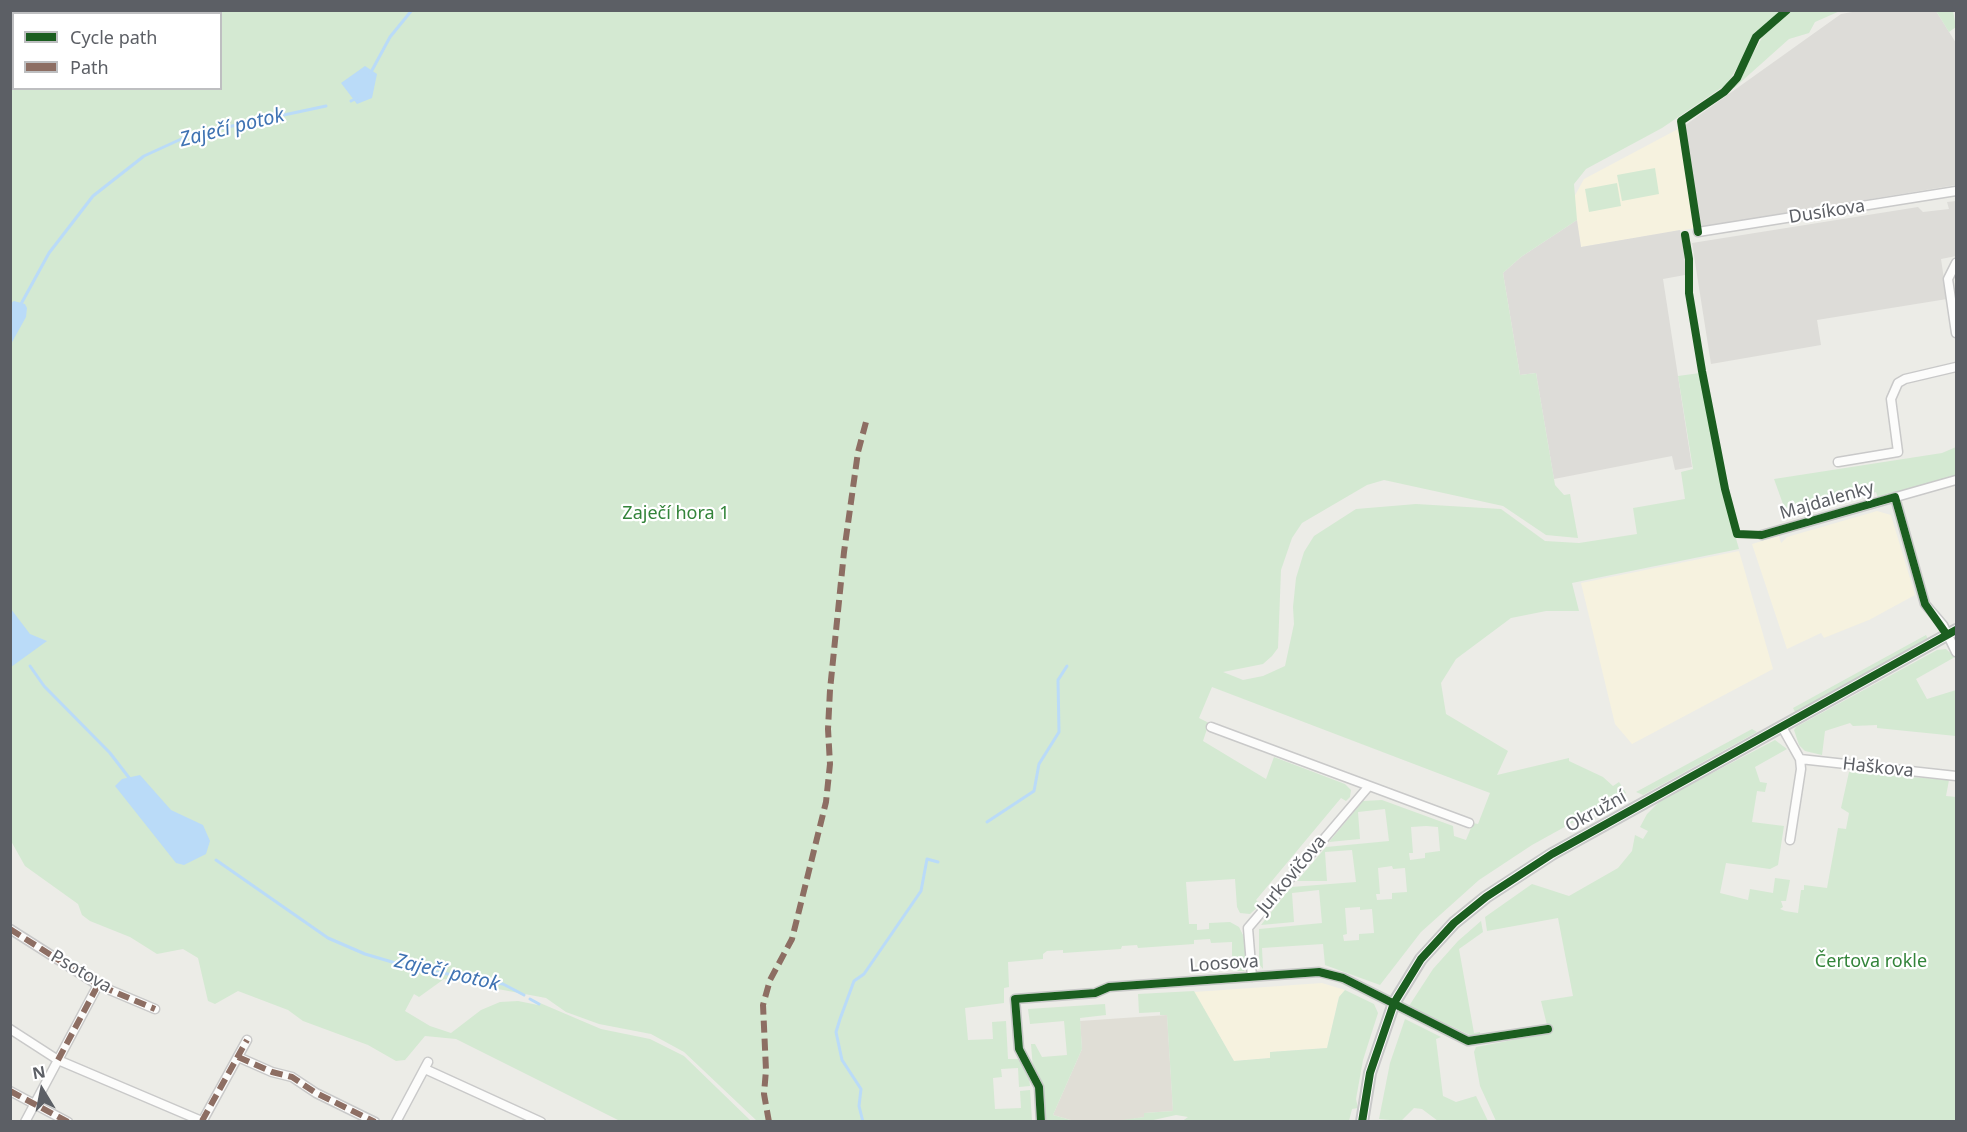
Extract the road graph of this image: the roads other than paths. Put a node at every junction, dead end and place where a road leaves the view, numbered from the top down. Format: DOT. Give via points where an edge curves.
graph roads {
  1 [pos="1956,191"];
  2 [pos="1698,232"];
  3 [pos="1956,263"];
  4 [pos="1956,333"];
  5 [pos="1956,367"];
  6 [pos="1838,462"];
  7 [pos="1956,480"];
  8 [pos="1895,498"];
  9 [pos="1762,535"];
  10 [pos="1952,633"];
  11 [pos="1956,652"];
  12 [pos="1211,726"];
  13 [pos="1782,727"];
  14 [pos="1800,759"];
  15 [pos="1956,776"];
  16 [pos="1369,786"];
  17 [pos="1469,823"];
  18 [pos="1790,840"];
  19 [pos="10,929"];
  20 [pos="1252,977"];
  21 [pos="98,985"];
  22 [pos="1394,1003"];
  23 [pos="155,1009"];
  24 [pos="10,1029"];
  25 [pos="1548,1029"];
  26 [pos="247,1040"];
  27 [pos="238,1057"];
  28 [pos="58,1060"];
  29 [pos="10,1091"];
  30 [pos="35,1104"];
  31 [pos="203,1121"];
  32 [pos="25,1122"];
  33 [pos="68,1122"];
  34 [pos="375,1122"];
  35 [pos="396,1122"];
  36 [pos="541,1122"];
  37 [pos="1041,1122"];
  38 [pos="1362,1122"];
  1 -- 2 [label="street, Dusíkova"];
  3 -- 4 [label="street" via="1948,279"];
  5 -- 6 [label="street" via="1898,383 1891,399 1898,452"];
  7 -- 8 [label="street, Majdalenky"];
  8 -- 9 [label="street, Majdalenky"];
  8 -- 10 [label="street, Majdalenky" via="1925,604"];
  10 -- 11 [label="street, Majdalenky"];
  10 -- 13 [label="street, Okružní"];
  12 -- 16 [label="street"];
  13 -- 14 [label="street"];
  13 -- 22 [label="street, Okružní" via="1552,854 1486,897 1440,936 1404,982"];
  14 -- 15 [label="street, Haškova"];
  14 -- 18 [label="street"];
  16 -- 17 [label="street"];
  16 -- 20 [label="street, Jurkovičova" via="1248,928"];
  19 -- 21 [label="street, Psotova"];
  20 -- 22 [label="street, Loosova" via="1319,972 1343,978"];
  20 -- 37 [label="street, Loosova" via="1109,987 1095,993 1015,999 1019,1049 1039,1087"];
  21 -- 23 [label="street, Psotova"];
  21 -- 28 [label="street"];
  22 -- 25 [label="street, Loosova" via="1467,1041"];
  22 -- 38 [label="street, Okružní" via="1370,1073"];
  24 -- 28 [label="street"];
  26 -- 27 [label="street"];
  27 -- 31 [label="street"];
  27 -- 34 [label="street" via="292,1077"];
  28 -- 30 [label="street"];
  28 -- 31 [label="street"];
  29 -- 30 [label="street"];
  30 -- 32 [label="street"];
  30 -- 33 [label="street"];
  35 -- 36 [label="street" via="427,1066"];
}
